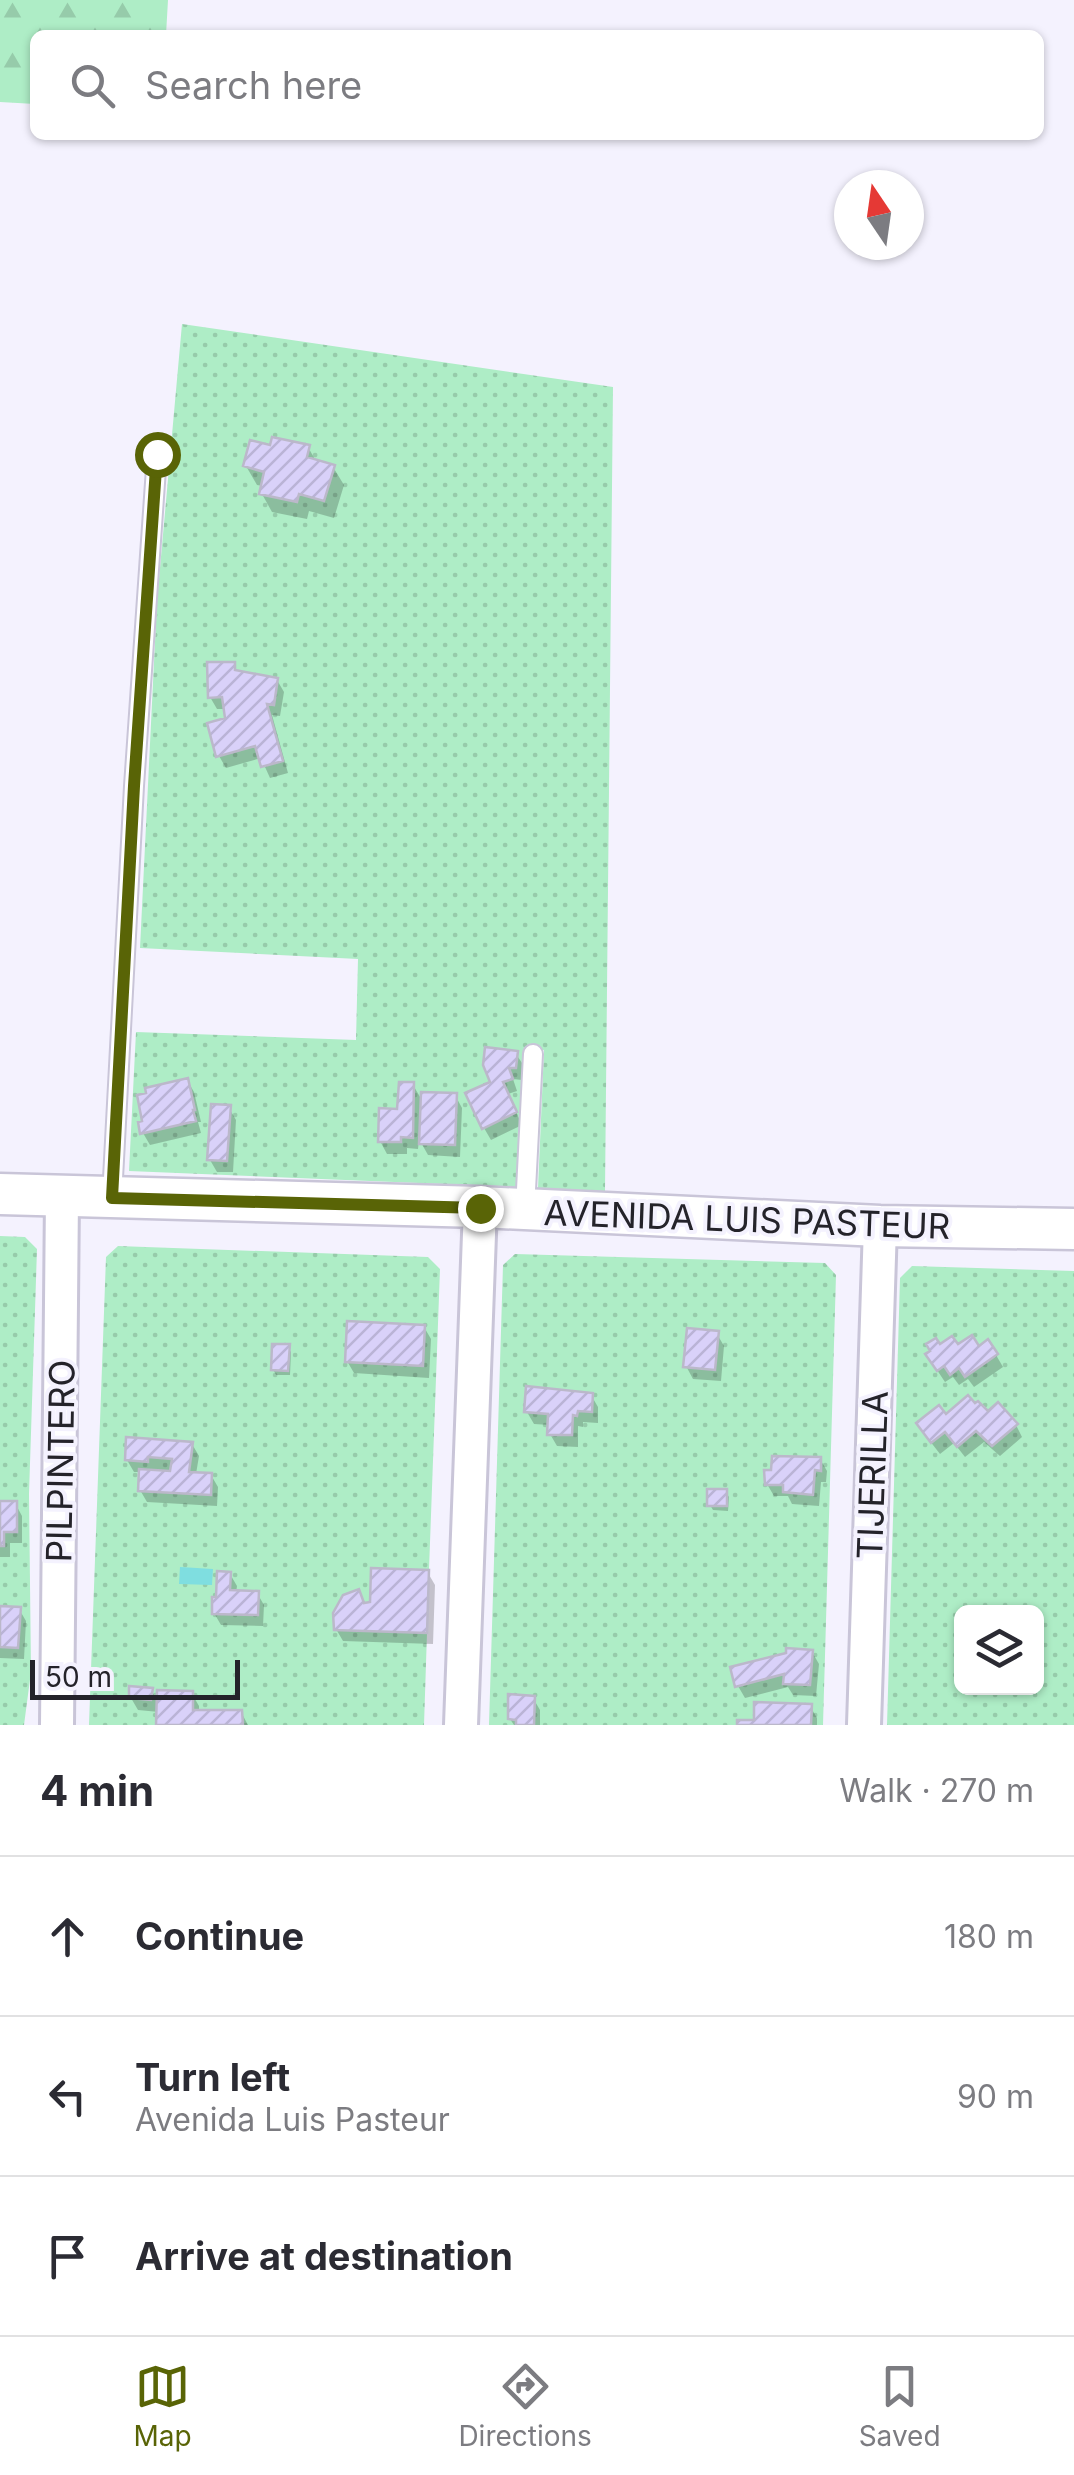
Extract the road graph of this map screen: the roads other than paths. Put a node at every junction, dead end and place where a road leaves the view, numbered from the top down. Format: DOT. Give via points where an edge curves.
graph roads {
  1 [pos="157,454"];
  2 [pos="533,1054"];
  3 [pos="0,1194"];
  4 [pos="62,1197"];
  5 [pos="112,1198"];
  6 [pos="480,1208"];
  7 [pos="524,1210"];
  8 [pos="880,1226"];
  9 [pos="1074,1229"];
  10 [pos="57,1725"];
  11 [pos="462,1725"];
  12 [pos="864,1725"];
  1 -- 5 [label="lane"];
  2 -- 7 [label="lane"];
  3 -- 4 [label="street, AVENIDA LUIS PASTEUR"];
  4 -- 5 [label="street, AVENIDA LUIS PASTEUR"];
  4 -- 10 [label="street, PILPINTERO"];
  5 -- 6 [label="street, AVENIDA LUIS PASTEUR"];
  6 -- 7 [label="street, AVENIDA LUIS PASTEUR"];
  6 -- 11 [label="street"];
  7 -- 8 [label="street, AVENIDA LUIS PASTEUR"];
  8 -- 9 [label="street, AVENIDA LUIS PASTEUR"];
  8 -- 12 [label="street, TIJERILLA"];
}
